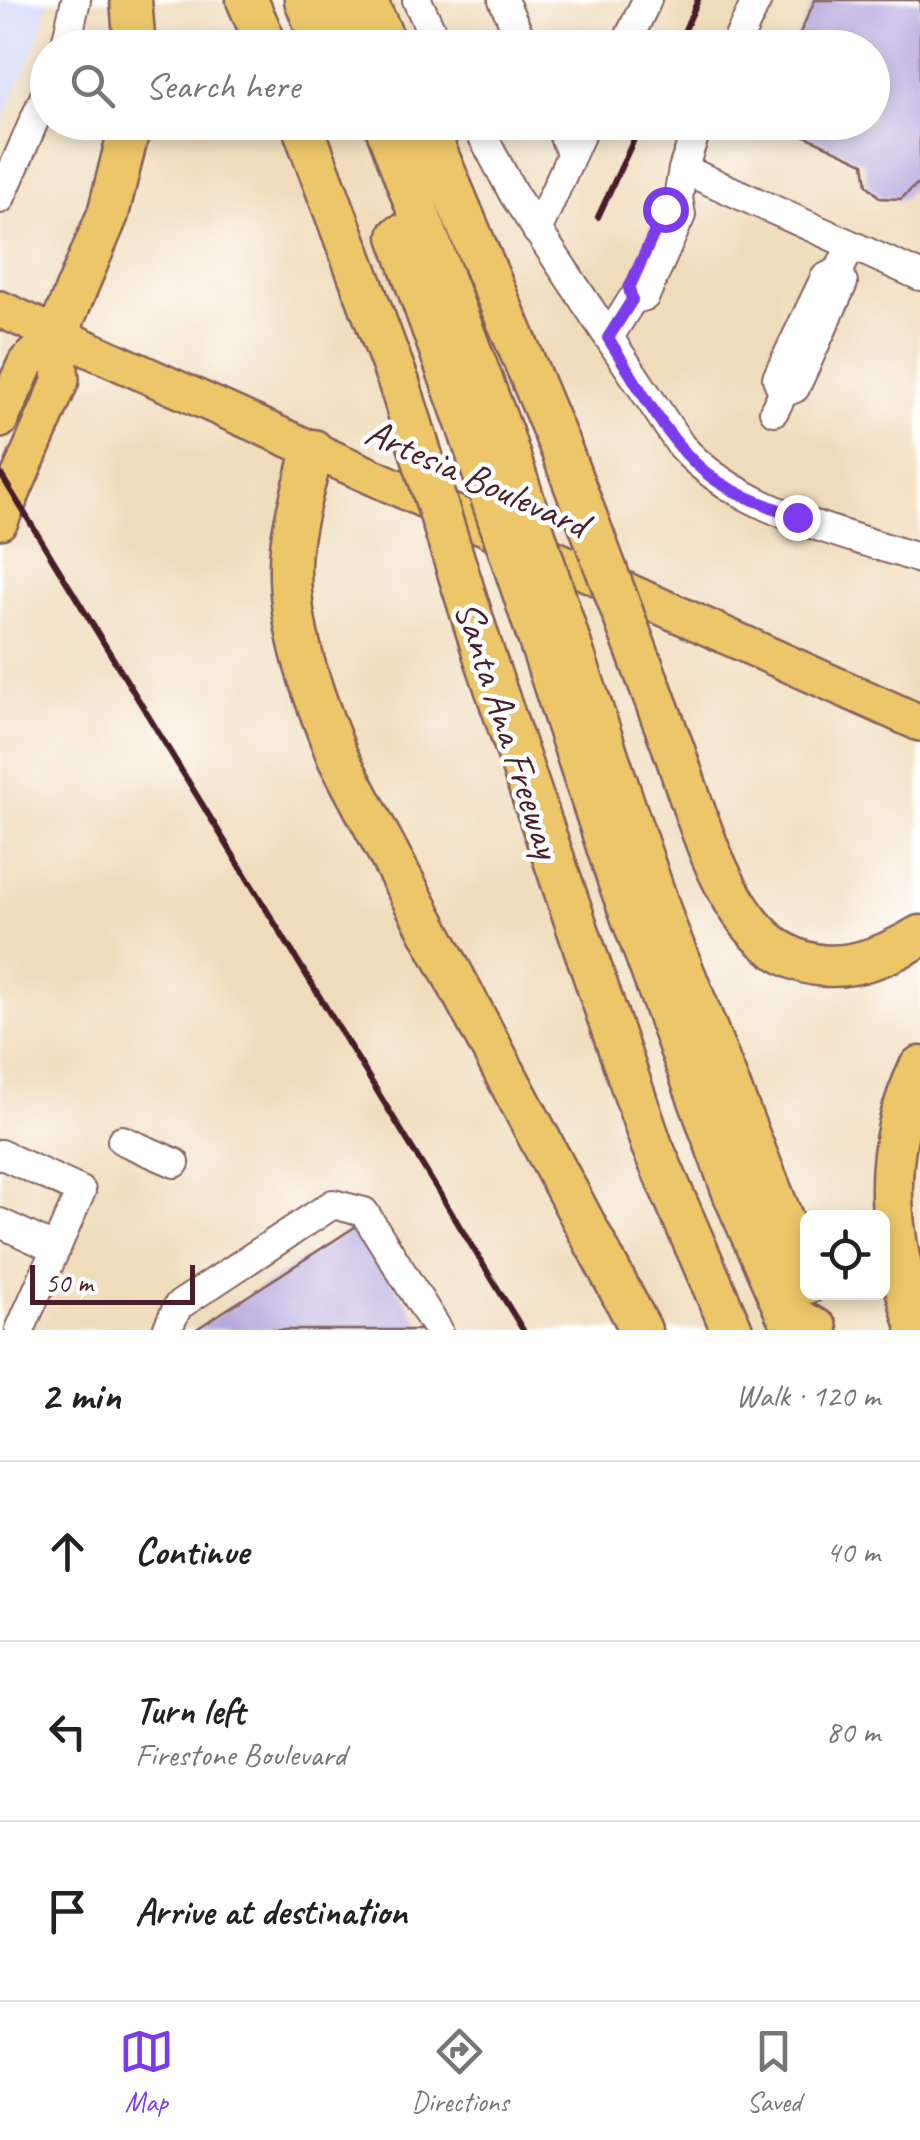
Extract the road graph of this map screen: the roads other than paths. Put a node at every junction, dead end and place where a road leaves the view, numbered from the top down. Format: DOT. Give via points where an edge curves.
graph roads {
  1 [pos="76,0"];
  2 [pos="131,0"];
  3 [pos="247,0"];
  4 [pos="305,0"];
  5 [pos="336,0"];
  6 [pos="366,0"];
  7 [pos="417,0"];
  8 [pos="504,0"];
  9 [pos="648,0"];
  10 [pos="756,0"];
  11 [pos="69,30"];
  12 [pos="134,30"];
  13 [pos="260,30"];
  14 [pos="317,30"];
  15 [pos="347,30"];
  16 [pos="380,30"];
  17 [pos="431,30"];
  18 [pos="516,30"];
  19 [pos="633,30"];
  20 [pos="742,30"];
  21 [pos="30,130"];
  22 [pos="126,140"];
  23 [pos="308,140"];
  24 [pos="363,140"];
  25 [pos="390,140"];
  26 [pos="432,140"];
  27 [pos="485,140"];
  28 [pos="566,140"];
  29 [pos="577,140"];
  30 [pos="693,140"];
  31 [pos="571,153"];
  32 [pos="683,169"];
  33 [pos="0,199"];
  34 [pos="537,230"];
  35 [pos="845,258"];
  36 [pos="920,276"];
  37 [pos="0,308"];
  38 [pos="57,335"];
  39 [pos="608,338"];
  40 [pos="778,402"];
  41 [pos="0,420"];
  42 [pos="486,434"];
  43 [pos="313,450"];
  44 [pos="0,521"];
  45 [pos="920,559"];
  46 [pos="562,664"];
  47 [pos="920,723"];
  48 [pos="920,936"];
  49 [pos="920,1066"];
  50 [pos="122,1140"];
  51 [pos="0,1154"];
  52 [pos="174,1164"];
  53 [pos="0,1223"];
  54 [pos="56,1250"];
  55 [pos="800,1263"];
  56 [pos="815,1300"];
  57 [pos="20,1330"];
  58 [pos="167,1330"];
  59 [pos="438,1330"];
  60 [pos="641,1330"];
  61 [pos="732,1330"];
  62 [pos="817,1330"];
  63 [pos="828,1330"];
  64 [pos="918,1330"];
  1 -- 11 [label="street"];
  2 -- 12 [label="highway"];
  3 -- 13 [label="highway"];
  4 -- 14 [label="highway"];
  5 -- 15 [label="highway"];
  6 -- 16 [label="highway"];
  7 -- 17 [label="street"];
  8 -- 18 [label="street"];
  9 -- 19 [label="street"];
  10 -- 20 [label="street"];
  21 -- 33 [label="street"];
  22 -- 38 [label="highway" via="108,214"];
  23 -- 61 [label="highway, Santa Ana Freeway, bridge" via="399,383 652,1146"];
  24 -- 42 [label="highway"];
  25 -- 42 [label="highway"];
  26 -- 48 [label="highway, bridge" via="562,449 727,895 751,930 778,950 848,965"];
  27 -- 34 [label="street"];
  28 -- 31 [label="street"];
  29 -- 31 [label="street"];
  30 -- 32 [label="street"];
  31 -- 34 [label="street"];
  32 -- 35 [label="street"];
  32 -- 39 [label="street" via="678,198 665,209 629,288 632,300"];
  34 -- 39 [label="street"];
  35 -- 36 [label="street"];
  35 -- 40 [label="street" via="843,284 795,388"];
  37 -- 38 [label="main road, Artesia Boulevard"];
  38 -- 41 [label="main road" via="26,363"];
  38 -- 43 [label="main road, Artesia Boulevard"];
  38 -- 44 [label="main road" via="61,380"];
  39 -- 45 [label="street" via="704,472 764,504"];
  42 -- 46 [label="highway, bridge"];
  43 -- 47 [label="main road, Artesia Boulevard"];
  43 -- 60 [label="highway" via="290,550 309,686 338,758"];
  46 -- 55 [label="highway"];
  46 -- 62 [label="highway" via="624,898 734,1196 786,1313"];
  49 -- 64 [label="highway" via="895,1137 889,1192 900,1273"];
  50 -- 52 [label="street"];
  51 -- 54 [label="street" via="81,1192"];
  53 -- 54 [label="street"];
  54 -- 57 [label="street"];
  56 -- 63 [label="highway"];
  58 -- 59 [label="street" via="178,1306 333,1204 364,1212"];
}
